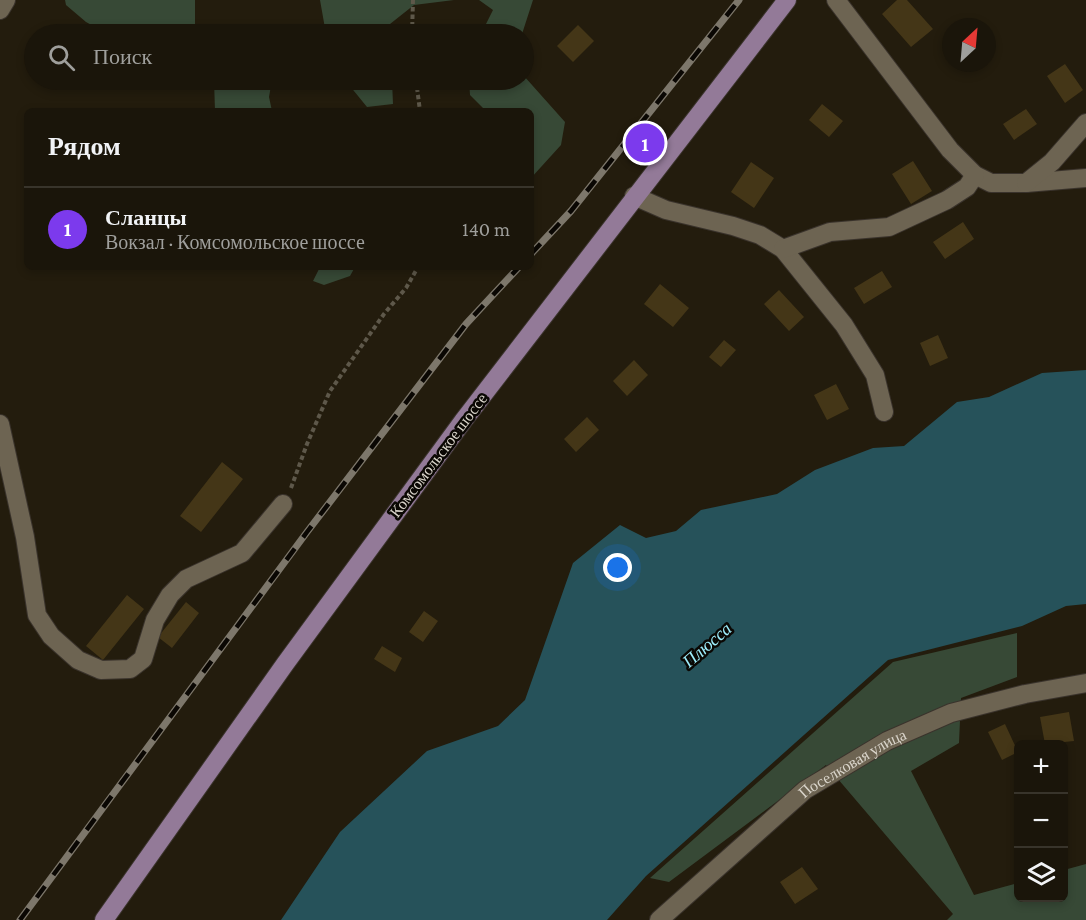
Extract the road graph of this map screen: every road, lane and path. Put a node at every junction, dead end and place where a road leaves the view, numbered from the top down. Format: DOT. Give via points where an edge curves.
graph roads {
  1 [pos="6,0"];
  2 [pos="413,0"];
  3 [pos="787,0"];
  4 [pos="836,0"];
  5 [pos="0,10"];
  6 [pos="412,24"];
  7 [pos="417,90"];
  8 [pos="420,108"];
  9 [pos="1086,123"];
  10 [pos="975,175"];
  11 [pos="1086,178"];
  12 [pos="1026,183"];
  13 [pos="634,196"];
  14 [pos="783,249"];
  15 [pos="416,270"];
  16 [pos="884,412"];
  17 [pos="0,424"];
  18 [pos="283,504"];
  19 [pos="1086,683"];
  20 [pos="104,920"];
  21 [pos="659,920"];
  1 -- 5 [label="street"];
  2 -- 6 [label="path"];
  3 -- 13 [label="main road, Комсомольское шоссе"];
  4 -- 10 [label="street" via="950,150"];
  7 -- 8 [label="path"];
  9 -- 12 [label="street" via="1052,162"];
  10 -- 12 [label="street" via="991,183"];
  10 -- 14 [label="street" via="967,187 947,200 889,226 830,232"];
  11 -- 12 [label="street"];
  13 -- 14 [label="street" via="666,210 760,235"];
  13 -- 20 [label="main road, Комсомольское шоссе" via="292,654"];
  14 -- 16 [label="street" via="844,325 875,375"];
  15 -- 18 [label="path" via="330,392"];
  17 -- 18 [label="street" via="25,537 37,615 51,636 78,660 101,670 130,669 143,659 154,620 170,595 186,579 242,553"];
  19 -- 21 [label="street, Поселковая улица" via="951,713 887,741 805,790"];
}
